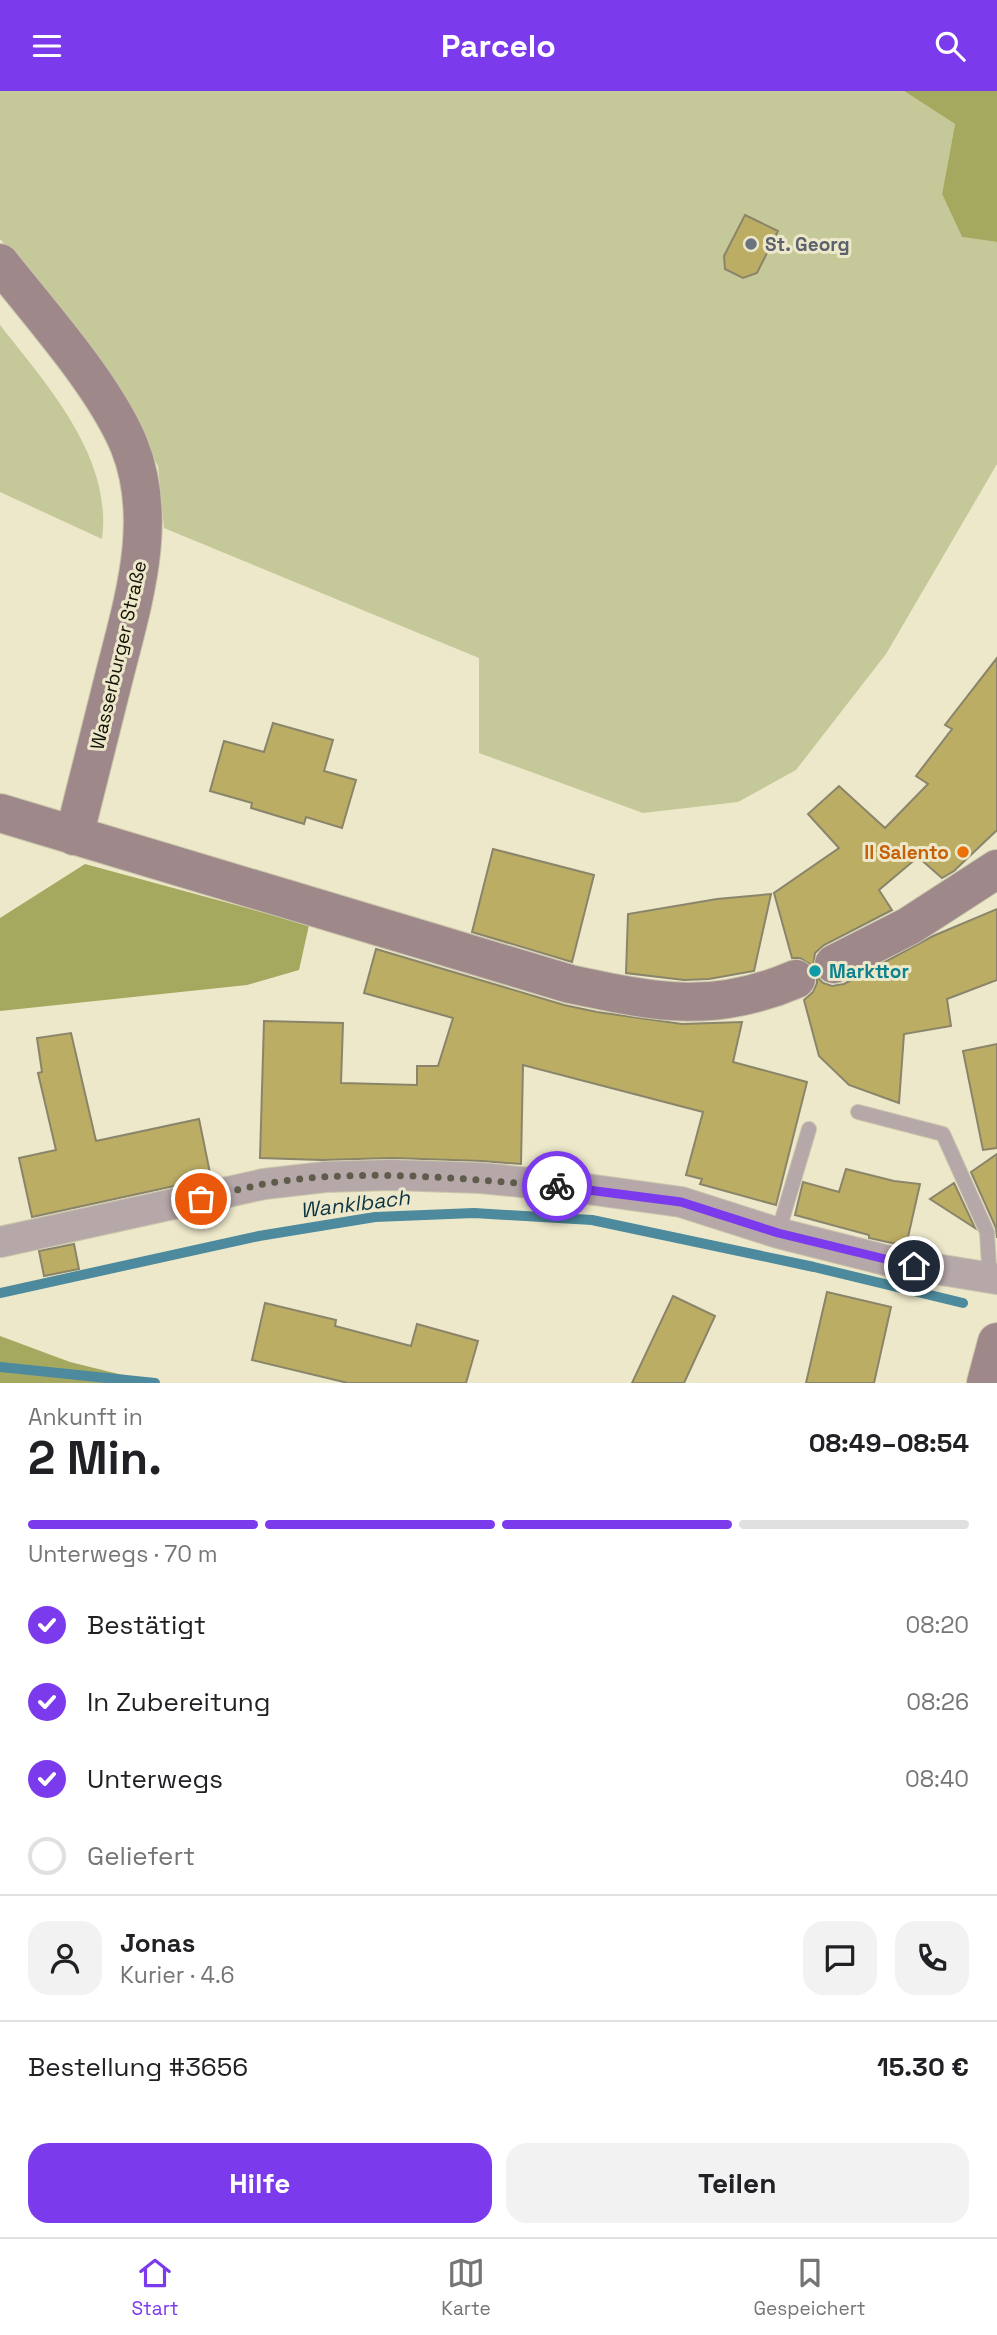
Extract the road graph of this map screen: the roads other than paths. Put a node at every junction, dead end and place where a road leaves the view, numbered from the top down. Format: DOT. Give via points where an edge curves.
graph roads {
  1 [pos="0,263"];
  2 [pos="0,813"];
  3 [pos="74,836"];
  4 [pos="997,869"];
  5 [pos="834,964"];
  6 [pos="796,979"];
  7 [pos="858,1112"];
  8 [pos="809,1129"];
  9 [pos="778,1233"];
  10 [pos="0,1242"];
  11 [pos="996,1278"];
  12 [pos="997,1342"];
  13 [pos="986,1383"];
  1 -- 3 [label="main road, Wasserburger Straße" via="114,416 139,478 143,511 137,579"];
  2 -- 3 [label="main road"];
  3 -- 6 [label="main road" via="570,984 642,999 726,1001"];
  4 -- 5 [label="main road" via="909,926"];
  7 -- 11 [label="lane" via="943,1134 987,1232 989,1267"];
  8 -- 9 [label="lane"];
  9 -- 10 [label="street" via="681,1202 481,1178 391,1175 264,1184"];
  9 -- 11 [label="street" via="914,1266"];
  12 -- 13 [label="main road"];
}
